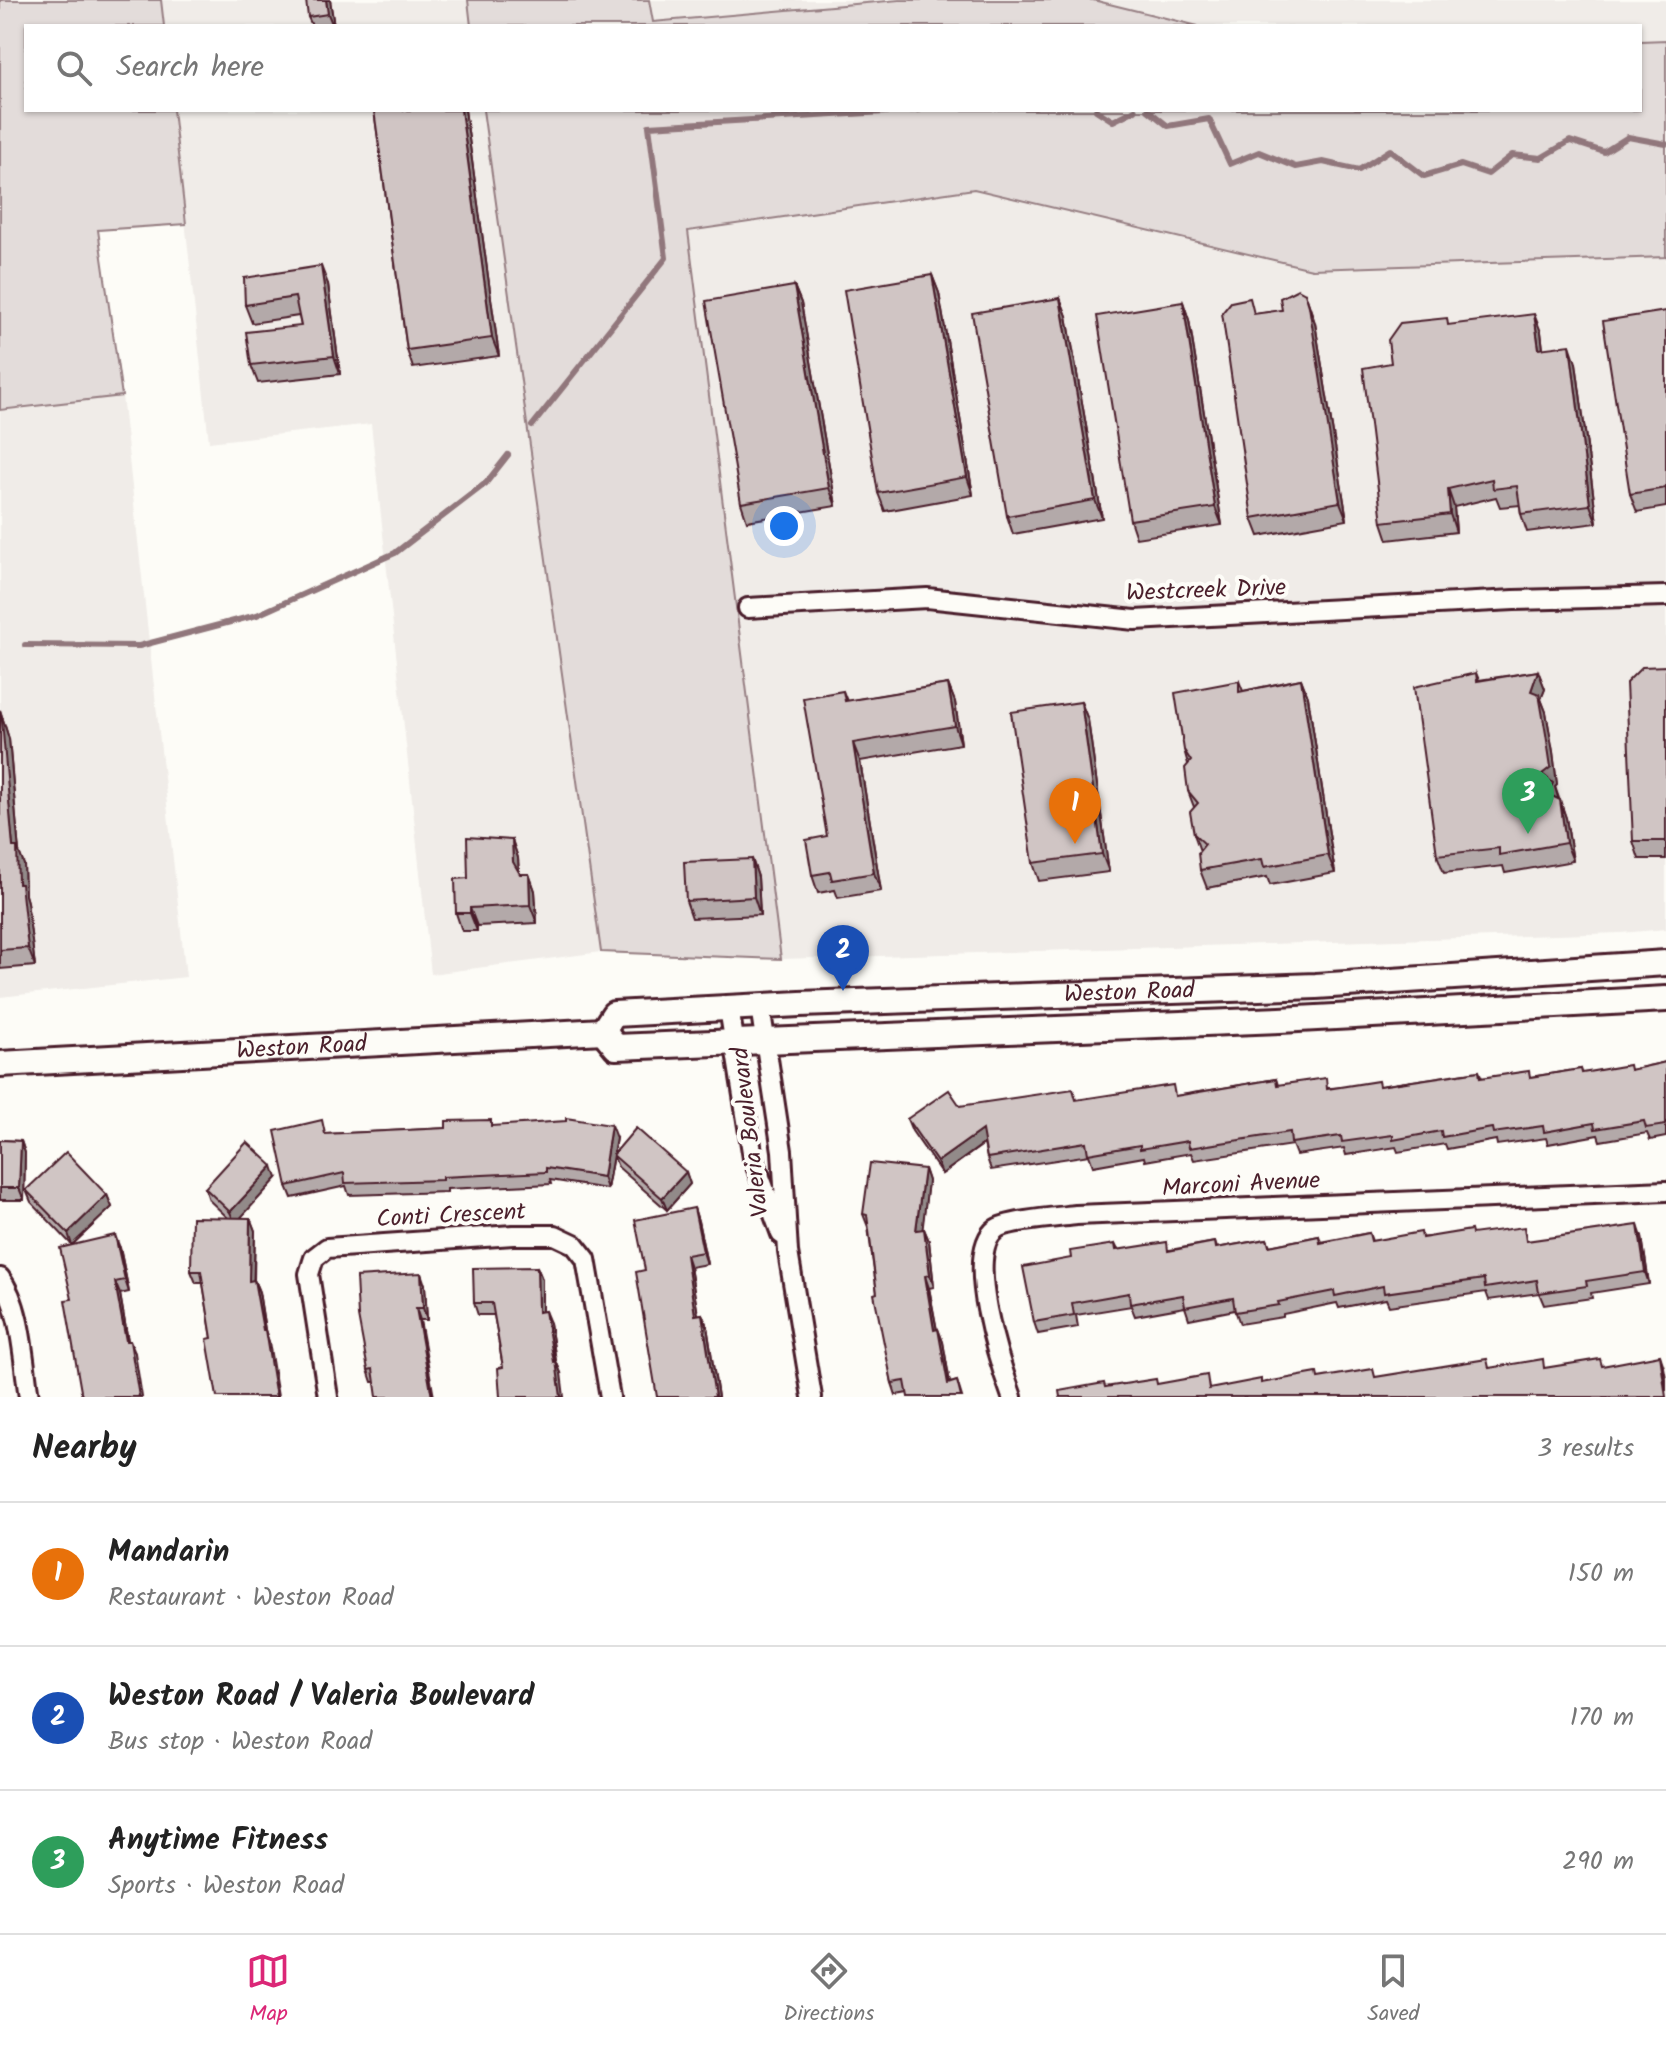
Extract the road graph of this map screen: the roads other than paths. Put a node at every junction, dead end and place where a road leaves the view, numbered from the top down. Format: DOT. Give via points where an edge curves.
graph roads {
  1 [pos="1666,596"];
  2 [pos="748,608"];
  3 [pos="1666,963"];
  4 [pos="1666,999"];
  5 [pos="760,1006"];
  6 [pos="729,1008"];
  7 [pos="603,1031"];
  8 [pos="765,1040"];
  9 [pos="735,1041"];
  10 [pos="0,1064"];
  11 [pos="1666,1191"];
  12 [pos="788,1252"];
  13 [pos="0,1278"];
  14 [pos="29,1397"];
  15 [pos="328,1397"];
  16 [pos="610,1397"];
  17 [pos="812,1397"];
  18 [pos="1012,1397"];
  1 -- 2 [label="street, Westcreek Drive" via="1135,620 927,598"];
  3 -- 5 [label="main road, Weston Road" via="1316,986"];
  4 -- 8 [label="main road, Weston Road"];
  5 -- 6 [label="main road, Weston Road"];
  5 -- 8 [label="street, Valeria Boulevard"];
  6 -- 7 [label="main road, Weston Road" via="614,1014"];
  6 -- 9 [label="street, Valeria Boulevard"];
  7 -- 9 [label="main road, Weston Road" via="616,1047"];
  7 -- 10 [label="main road, Weston Road"];
  8 -- 9 [label="main road, Weston Road"];
  8 -- 12 [label="street, Valeria Boulevard" via="782,1151"];
  9 -- 12 [label="street, Valeria Boulevard" via="753,1158"];
  11 -- 18 [label="street, Marconi Avenue" via="1076,1215 998,1227 988,1237 982,1275 997,1354"];
  12 -- 17 [label="street, Valeria Boulevard"];
  13 -- 14 [label="street" via="10,1291"];
  15 -- 16 [label="street, Conti Crescent" via="309,1274 314,1258 327,1248 513,1235 555,1235 574,1244 586,1259"];
}
